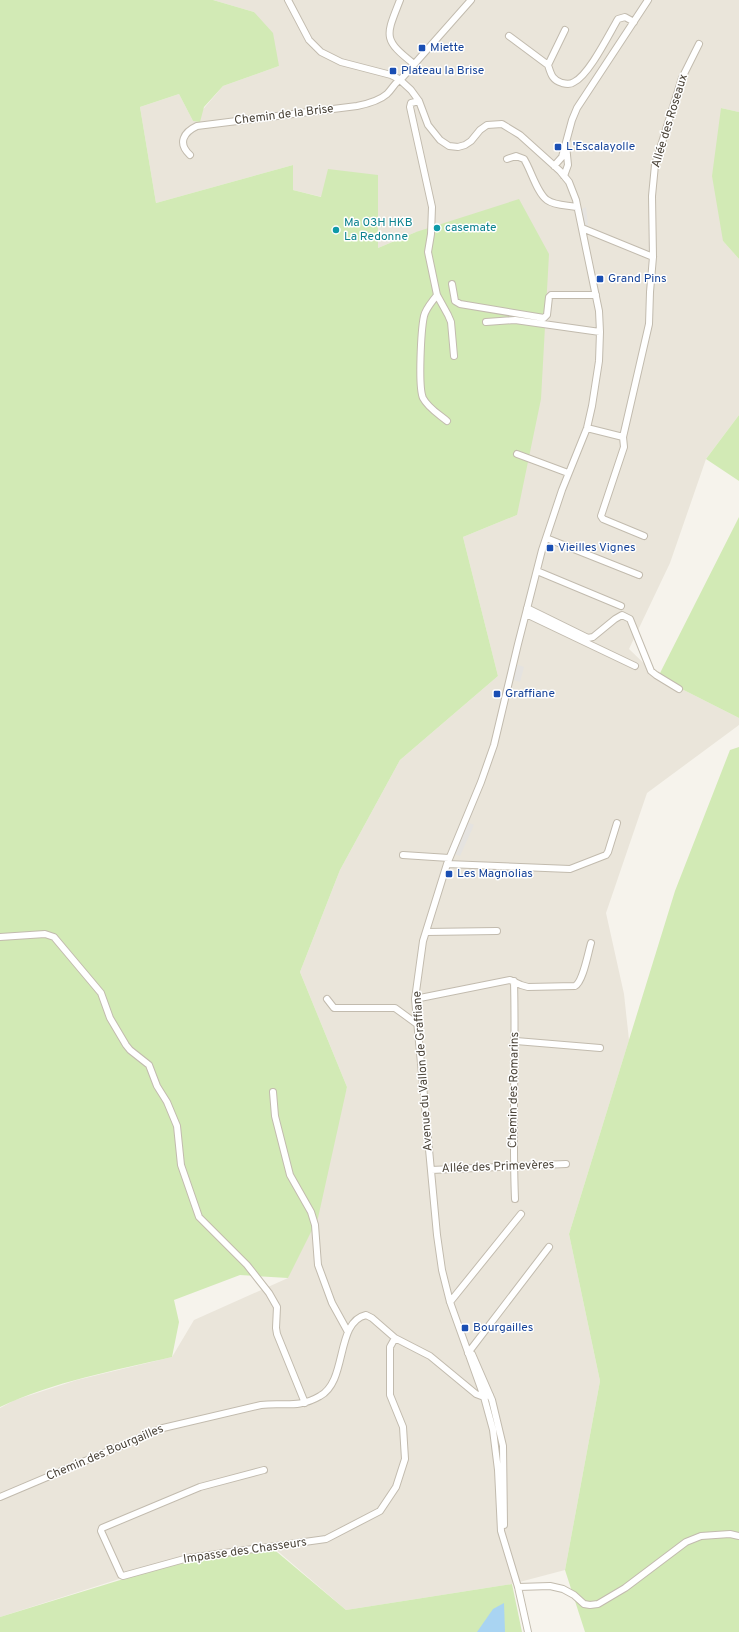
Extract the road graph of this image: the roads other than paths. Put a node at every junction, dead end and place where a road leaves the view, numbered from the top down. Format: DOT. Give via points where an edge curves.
graph roads {
  1 [pos="288,0"];
  2 [pos="400,0"];
  3 [pos="471,0"];
  4 [pos="648,0"];
  5 [pos="634,22"];
  6 [pos="565,30"];
  7 [pos="509,36"];
  8 [pos="699,44"];
  9 [pos="414,64"];
  10 [pos="548,65"];
  11 [pos="399,79"];
  12 [pos="419,101"];
  13 [pos="566,142"];
  14 [pos="190,155"];
  15 [pos="508,159"];
  16 [pos="554,166"];
  17 [pos="564,176"];
  18 [pos="577,207"];
  19 [pos="582,228"];
  20 [pos="653,258"];
  21 [pos="452,284"];
  22 [pos="437,295"];
  23 [pos="596,295"];
  24 [pos="486,322"];
  25 [pos="600,332"];
  26 [pos="454,356"];
  27 [pos="447,421"];
  28 [pos="586,428"];
  29 [pos="623,437"];
  30 [pos="517,454"];
  31 [pos="568,473"];
  32 [pos="644,536"];
  33 [pos="546,538"];
  34 [pos="536,571"];
  35 [pos="639,575"];
  36 [pos="621,606"];
  37 [pos="526,611"];
  38 [pos="635,666"];
  39 [pos="679,689"];
  40 [pos="616,823"];
  41 [pos="403,855"];
  42 [pos="448,861"];
  43 [pos="497,931"];
  44 [pos="426,932"];
  45 [pos="0,937"];
  46 [pos="591,943"];
  47 [pos="514,981"];
  48 [pos="327,999"];
  49 [pos="415,999"];
  50 [pos="417,1024"];
  51 [pos="516,1041"];
  52 [pos="600,1048"];
  53 [pos="273,1092"];
  54 [pos="566,1164"];
  55 [pos="514,1165"];
  56 [pos="431,1170"];
  57 [pos="515,1199"];
  58 [pos="521,1214"];
  59 [pos="549,1247"];
  60 [pos="450,1302"];
  61 [pos="348,1332"];
  62 [pos="395,1338"];
  63 [pos="469,1352"];
  64 [pos="487,1396"];
  65 [pos="306,1403"];
  66 [pos="264,1470"];
  67 [pos="0,1497"];
  68 [pos="739,1536"];
  69 [pos="518,1587"];
  70 [pos="528,1632"];
  1 -- 11 [label="street" via="309,40 321,52 341,62 385,72"];
  2 -- 9 [label="street" via="390,25 389,38 395,48"];
  3 -- 9 [label="street, Chemin de la Brise"];
  4 -- 5 [label="street"];
  5 -- 10 [label="street" via="625,17 618,19 584,76 574,83 556,81 552,78"];
  5 -- 13 [label="street" via="577,108"];
  6 -- 10 [label="street"];
  7 -- 10 [label="street"];
  8 -- 20 [label="street, Allée des Roseaux" via="682,78 655,165 652,196"];
  9 -- 11 [label="street, Chemin de la Brise"];
  11 -- 12 [label="street, Avenue du Vallon de Graffiane"];
  11 -- 14 [label="street, Chemin de la Brise" via="382,98 362,105 197,126 188,130 184,136 183,144"];
  12 -- 16 [label="street, Avenue du Vallon de Graffiane" via="428,125 440,140 449,146 465,145 487,125 502,124 520,135"];
  12 -- 22 [label="street" via="410,107 432,206 428,252"];
  13 -- 16 [label="street" via="562,157"];
  13 -- 17 [label="street" via="568,165"];
  15 -- 18 [label="street" via="516,156 524,159 546,200"];
  16 -- 17 [label="street, Avenue du Vallon de Graffiane"];
  17 -- 18 [label="street, Avenue du Vallon de Graffiane" via="574,193"];
  18 -- 19 [label="street, Avenue du Vallon de Graffiane"];
  19 -- 20 [label="street"];
  19 -- 23 [label="street, Avenue du Vallon de Graffiane"];
  20 -- 29 [label="street, Allée des Roseaux" via="649,324"];
  21 -- 23 [label="street" via="453,296 460,304 544,318 548,315 551,295"];
  22 -- 26 [label="street" via="451,322"];
  22 -- 27 [label="street" via="429,304 424,316 420,382 423,399"];
  23 -- 25 [label="street, Avenue du Vallon de Graffiane"];
  24 -- 25 [label="street" via="514,320"];
  25 -- 28 [label="street, Avenue du Vallon de Graffiane" via="597,377"];
  28 -- 29 [label="street"];
  28 -- 31 [label="street, Avenue du Vallon de Graffiane"];
  29 -- 32 [label="street, Allée des Roseaux" via="624,447 601,516"];
  30 -- 31 [label="street"];
  31 -- 33 [label="street, Avenue du Vallon de Graffiane"];
  33 -- 34 [label="street, Avenue du Vallon de Graffiane"];
  33 -- 35 [label="street"];
  34 -- 36 [label="street"];
  34 -- 37 [label="street, Avenue du Vallon de Graffiane"];
  37 -- 38 [label="street"];
  37 -- 39 [label="street" via="588,638 622,615 630,619 651,671"];
  37 -- 42 [label="street, Avenue du Vallon de Graffiane" via="494,745"];
  40 -- 42 [label="street" via="606,855 570,869"];
  41 -- 42 [label="street"];
  42 -- 44 [label="street, Avenue du Vallon de Graffiane"];
  43 -- 44 [label="street"];
  44 -- 49 [label="street, Avenue du Vallon de Graffiane"];
  45 -- 65 [label="street" via="45,934 54,937 101,993 110,1018 130,1050 149,1065 177,1126 181,1165 199,1217 247,1265 273,1299 278,1313 276,1328"];
  46 -- 47 [label="street" via="578,985 528,987"];
  47 -- 49 [label="street"];
  47 -- 51 [label="street, Chemin des Romarins"];
  48 -- 50 [label="street" via="334,1008 395,1008"];
  49 -- 50 [label="street, Avenue du Vallon de Graffiane"];
  50 -- 56 [label="street, Avenue du Vallon de Graffiane"];
  51 -- 52 [label="street"];
  51 -- 55 [label="street, Chemin des Romarins"];
  53 -- 61 [label="street" via="275,1116 290,1175 311,1212 315,1225 318,1266 332,1303"];
  54 -- 55 [label="street, Allée des Primevères"];
  55 -- 56 [label="street, Allée des Primevères"];
  55 -- 57 [label="street, Chemin des Romarins"];
  56 -- 60 [label="street, Avenue du Vallon de Graffiane" via="441,1264"];
  58 -- 60 [label="street"];
  59 -- 63 [label="street"];
  60 -- 63 [label="street, Avenue du Vallon de Graffiane"];
  61 -- 62 [label="street, Chemin des Bourgailles" via="354,1322 366,1315"];
  61 -- 65 [label="street, Chemin des Bourgailles" via="332,1384 323,1394"];
  62 -- 64 [label="street, Chemin des Bourgailles" via="425,1352 476,1394"];
  62 -- 66 [label="street, Impasse des Chasseurs" via="390,1347 390,1395 403,1427 404,1459 396,1487 380,1510 326,1539 193,1557 121,1575 101,1531 102,1528 200,1487"];
  63 -- 64 [label="street, Avenue du Vallon de Graffiane"];
  64 -- 69 [label="street, Avenue du Vallon de Graffiane" via="498,1422 503,1446 504,1526 508,1555"];
  65 -- 67 [label="street, Chemin des Bourgailles" via="287,1406 261,1405 163,1428"];
  68 -- 69 [label="street" via="701,1536 686,1542 625,1588 598,1604 584,1604 562,1588"];
  69 -- 70 [label="street, Avenue du Vallon de Graffiane"];
}
